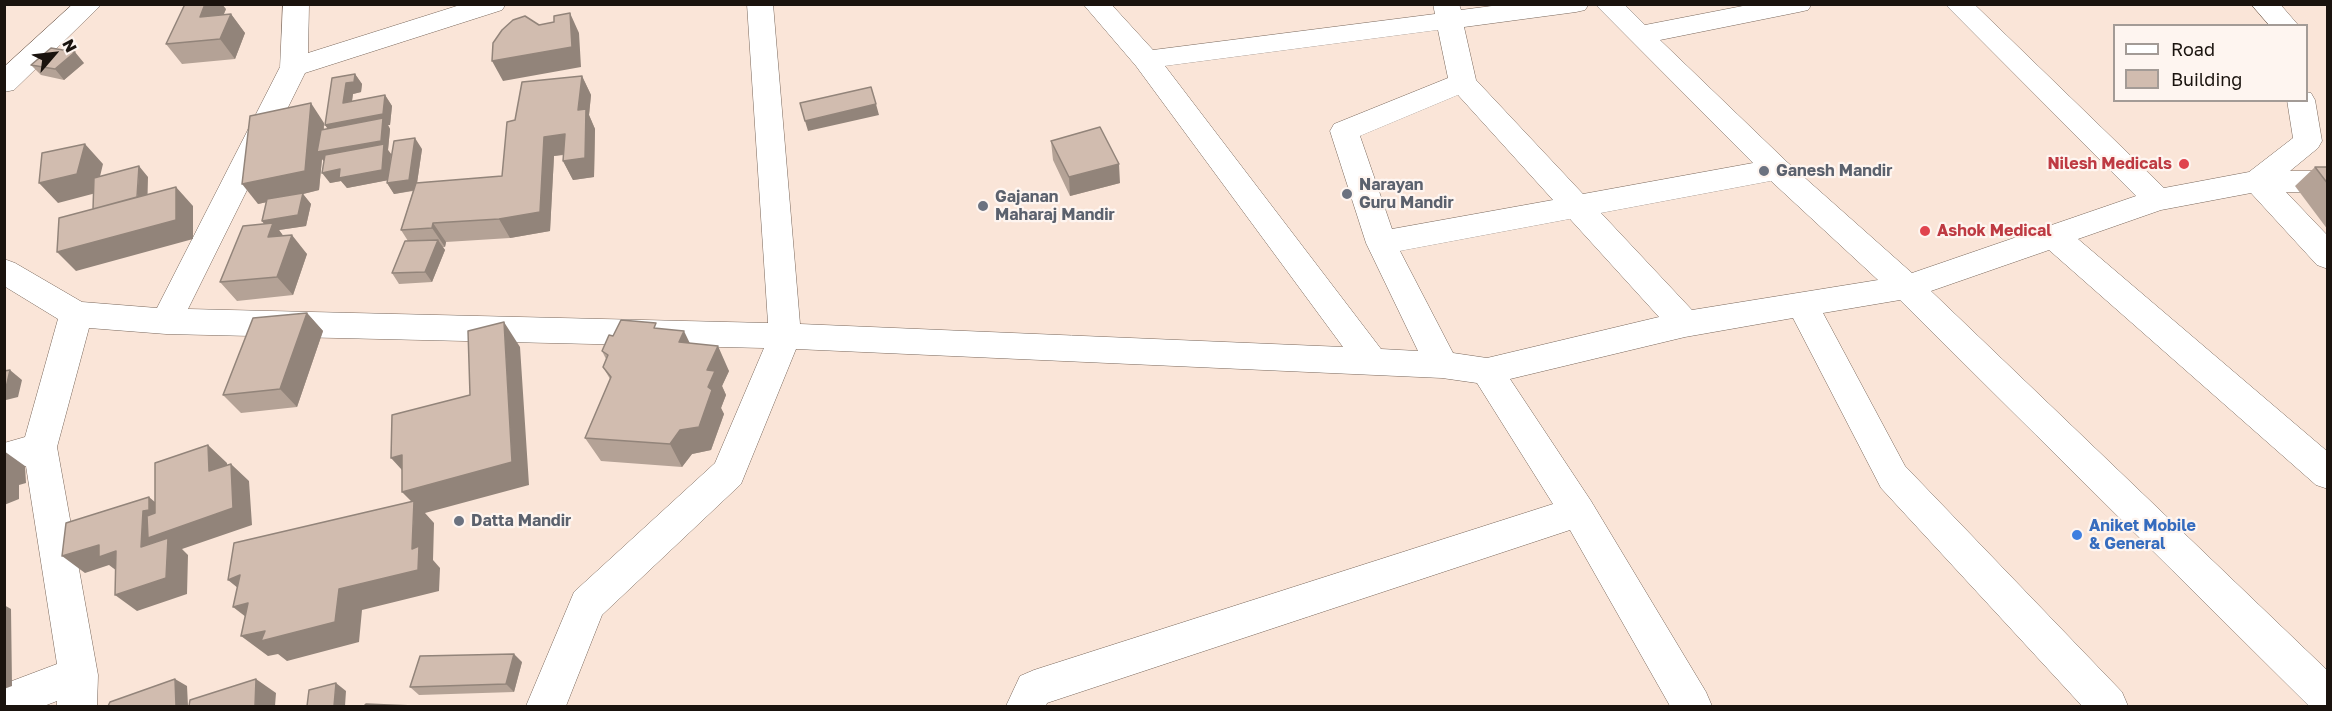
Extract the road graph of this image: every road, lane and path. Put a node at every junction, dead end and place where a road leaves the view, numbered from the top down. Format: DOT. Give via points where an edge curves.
graph roads {
  1 [pos="89,4"];
  2 [pos="296,4"];
  3 [pos="493,4"];
  4 [pos="760,4"];
  5 [pos="1096,4"];
  6 [pos="1576,4"];
  7 [pos="1608,4"];
  8 [pos="1799,4"];
  9 [pos="1958,4"];
  10 [pos="2264,4"];
  11 [pos="1448,12"];
  12 [pos="2284,24"];
  13 [pos="1639,35"];
  14 [pos="1146,60"];
  15 [pos="294,67"];
  16 [pos="1463,82"];
  17 [pos="4,83"];
  18 [pos="2301,102"];
  19 [pos="1777,168"];
  20 [pos="2258,180"];
  21 [pos="2328,182"];
  22 [pos="2158,200"];
  23 [pos="1577,206"];
  24 [pos="2054,236"];
  25 [pos="1381,243"];
  26 [pos="2328,257"];
  27 [pos="4,271"];
  28 [pos="1907,287"];
  29 [pos="1802,304"];
  30 [pos="76,314"];
  31 [pos="166,321"];
  32 [pos="1685,324"];
  33 [pos="785,336"];
  34 [pos="1372,362"];
  35 [pos="1442,365"];
  36 [pos="1487,371"];
  37 [pos="40,447"];
  38 [pos="4,458"];
  39 [pos="2328,474"];
  40 [pos="1578,512"];
  41 [pos="77,691"];
  42 [pos="2328,698"];
  43 [pos="4,703"];
  44 [pos="546,706"];
  45 [pos="1026,706"];
  46 [pos="1692,706"];
  47 [pos="2108,706"];
  1 -- 17 [label="street"];
  2 -- 15 [label="street"];
  3 -- 15 [label="street"];
  4 -- 33 [label="street"];
  5 -- 14 [label="street"];
  6 -- 11 [label="street"];
  7 -- 13 [label="street"];
  8 -- 13 [label="street"];
  9 -- 22 [label="street"];
  10 -- 12 [label="street"];
  11 -- 14 [label="street"];
  11 -- 16 [label="street"];
  13 -- 19 [label="street"];
  14 -- 34 [label="street"];
  15 -- 31 [label="street"];
  16 -- 23 [label="street"];
  16 -- 25 [label="street" via="1344,131"];
  18 -- 20 [label="street" via="2308,141"];
  19 -- 23 [label="street"];
  19 -- 28 [label="street"];
  20 -- 21 [label="street"];
  20 -- 22 [label="street"];
  20 -- 26 [label="street"];
  22 -- 24 [label="street"];
  23 -- 25 [label="street"];
  23 -- 32 [label="street"];
  24 -- 28 [label="street"];
  24 -- 39 [label="street"];
  25 -- 35 [label="street"];
  27 -- 30 [label="street"];
  28 -- 29 [label="street"];
  28 -- 42 [label="street"];
  29 -- 32 [label="street"];
  29 -- 47 [label="street" via="1893,477"];
  30 -- 31 [label="street"];
  30 -- 37 [label="street"];
  31 -- 33 [label="street"];
  32 -- 36 [label="street"];
  33 -- 34 [label="street"];
  33 -- 44 [label="street" via="729,473 587,603"];
  34 -- 35 [label="street"];
  35 -- 36 [label="street"];
  36 -- 40 [label="street"];
  37 -- 38 [label="street"];
  37 -- 41 [label="street"];
  40 -- 45 [label="street" via="1034,689"];
  40 -- 46 [label="street"];
  41 -- 43 [label="street"];
}
